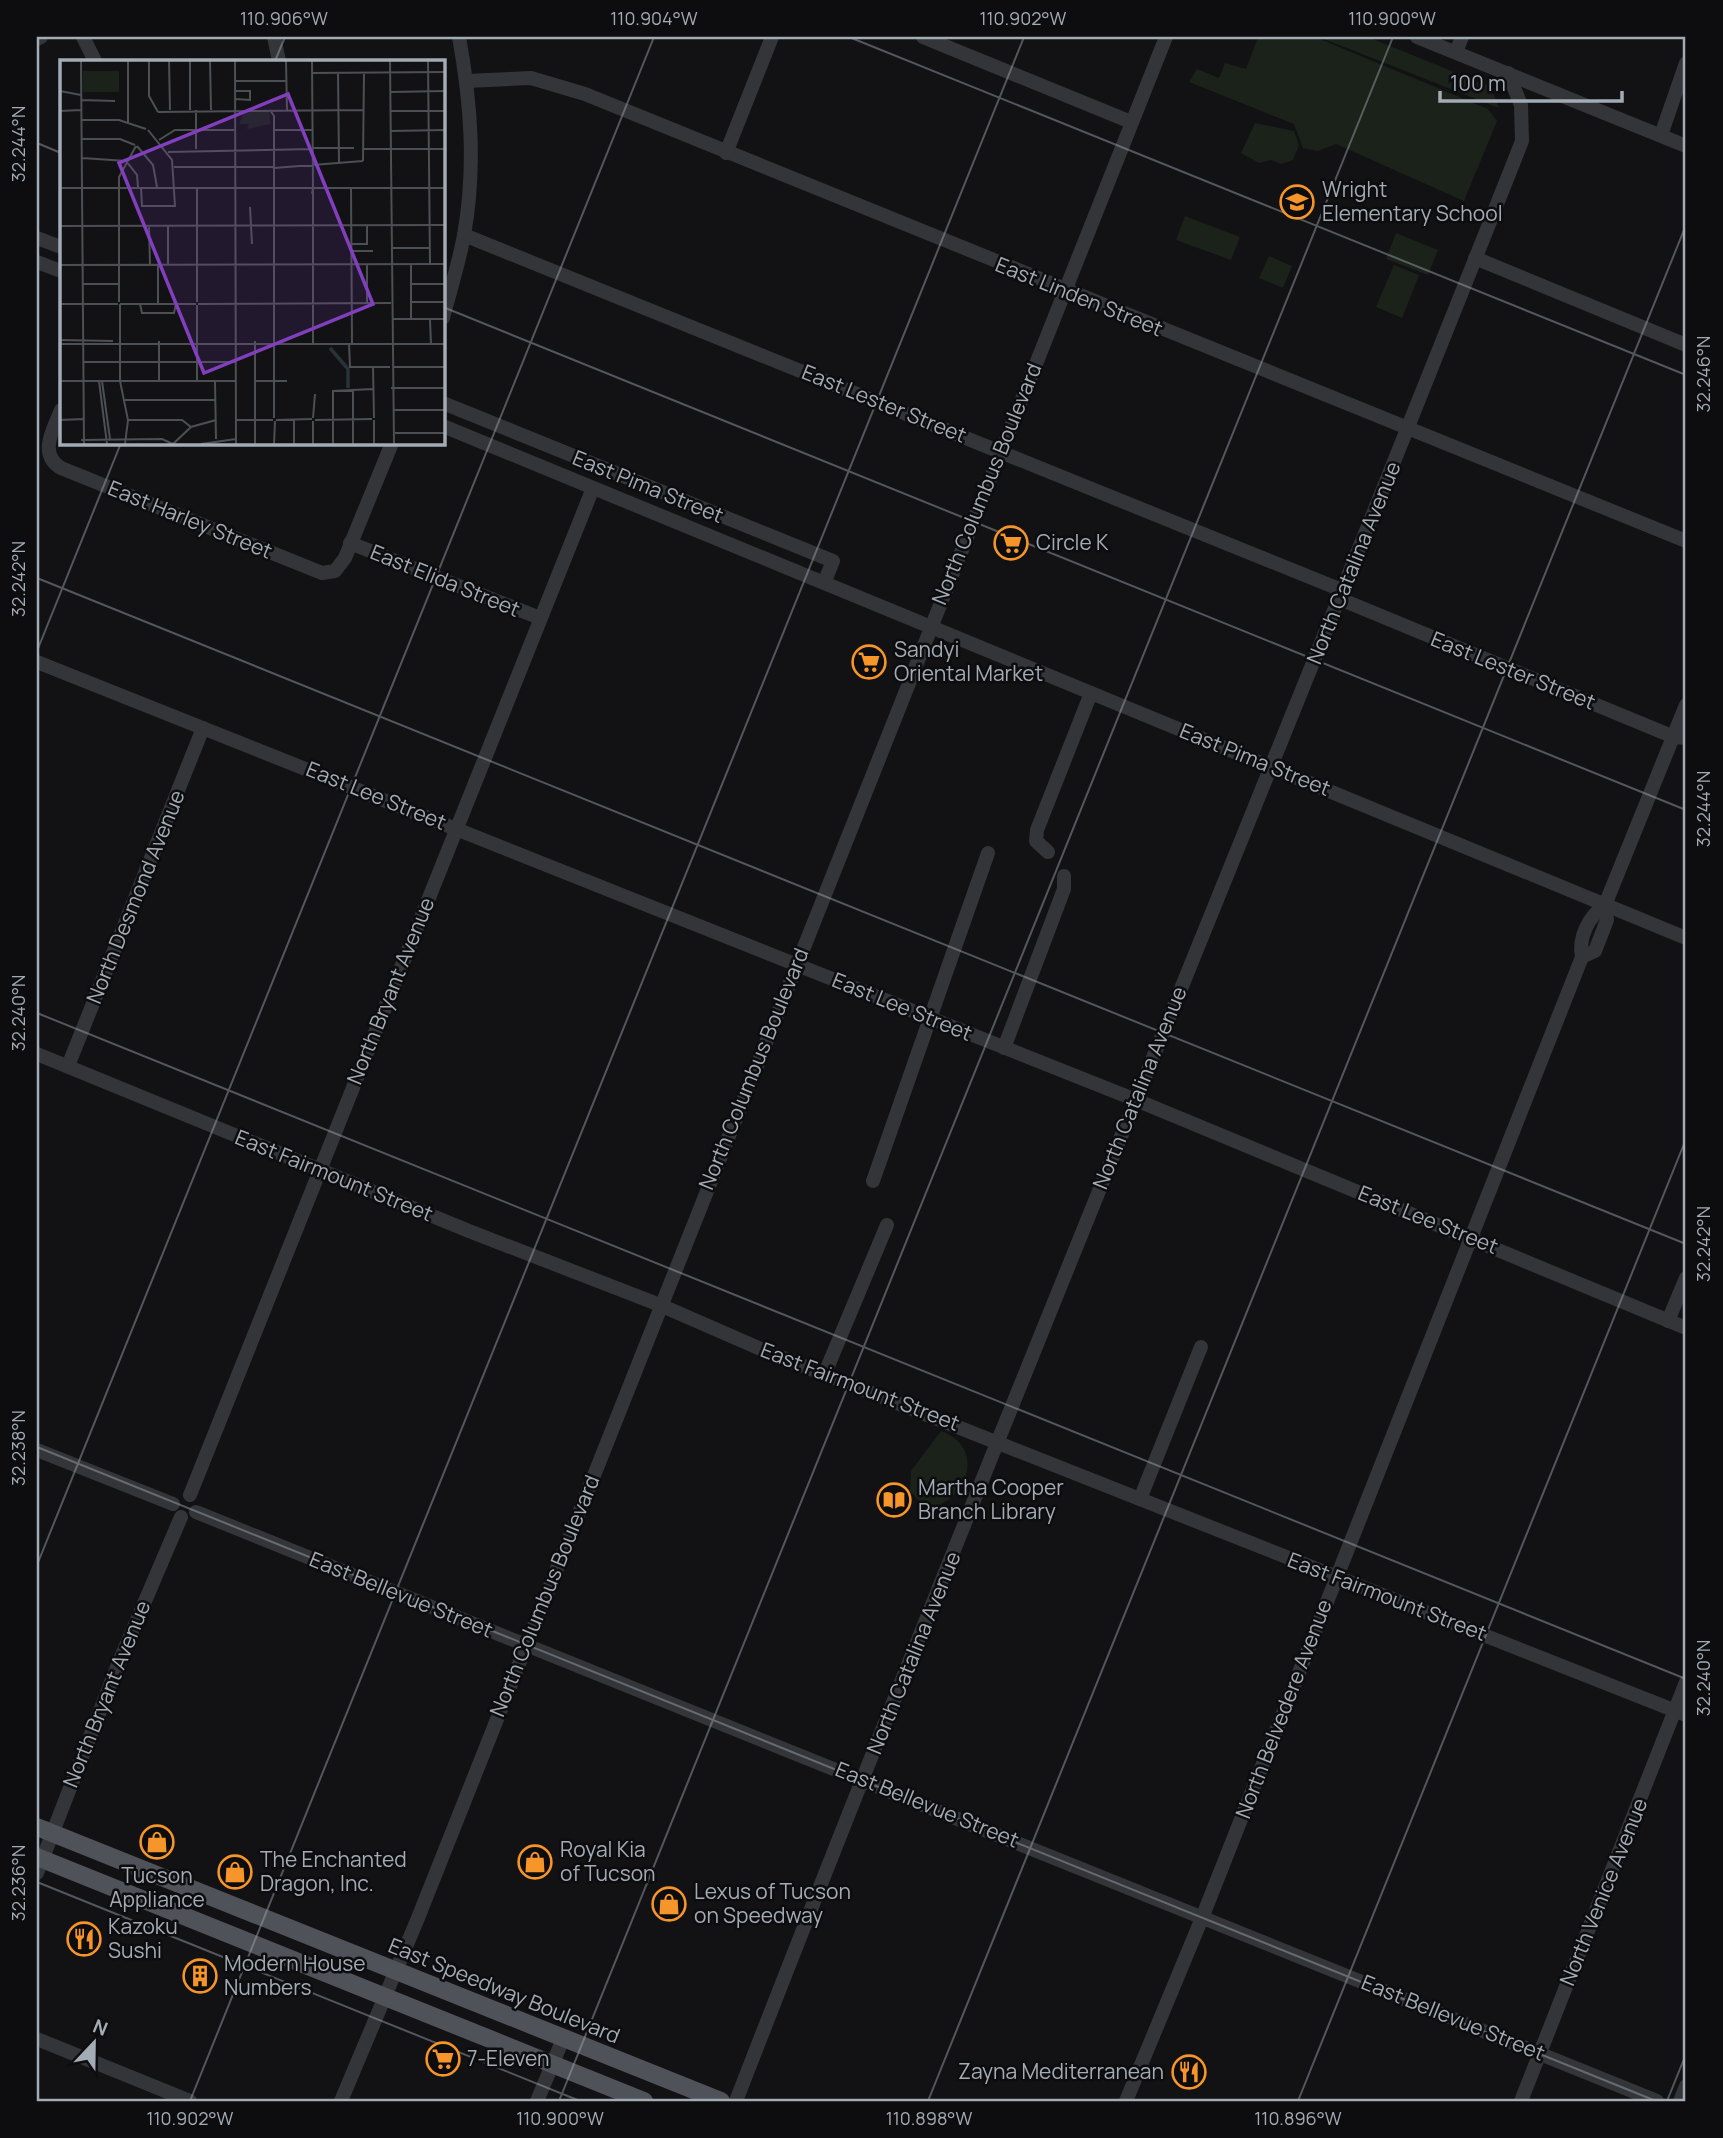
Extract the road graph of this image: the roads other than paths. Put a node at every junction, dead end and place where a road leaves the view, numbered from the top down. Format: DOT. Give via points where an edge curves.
graph roads {
  1 [pos="83,37"];
  2 [pos="274,37"];
  3 [pos="459,37"];
  4 [pos="772,37"];
  5 [pos="923,37"];
  6 [pos="1166,37"];
  7 [pos="1417,37"];
  8 [pos="1462,37"];
  9 [pos="1456,52"];
  10 [pos="94,60"];
  11 [pos="279,60"];
  12 [pos="1686,63"];
  13 [pos="1508,73"];
  14 [pos="467,81"];
  15 [pos="1131,122"];
  16 [pos="1661,135"];
  17 [pos="1686,146"];
  18 [pos="726,153"];
  19 [pos="464,234"];
  20 [pos="37,237"];
  21 [pos="60,247"];
  22 [pos="1475,258"];
  23 [pos="37,262"];
  24 [pos="60,271"];
  25 [pos="1065,291"];
  26 [pos="444,314"];
  27 [pos="1686,345"];
  28 [pos="444,403"];
  29 [pos="60,413"];
  30 [pos="444,426"];
  31 [pos="1407,430"];
  32 [pos="391,444"];
  33 [pos="1001,450"];
  34 [pos="593,488"];
  35 [pos="1686,541"];
  36 [pos="350,543"];
  37 [pos="824,583"];
  38 [pos="1342,595"];
  39 [pos="540,618"];
  40 [pos="931,627"];
  41 [pos="37,665"];
  42 [pos="1091,693"];
  43 [pos="1686,705"];
  44 [pos="203,728"];
  45 [pos="1680,738"];
  46 [pos="1271,766"];
  47 [pos="456,828"];
  48 [pos="1048,852"];
  49 [pos="988,853"];
  50 [pos="1064,876"];
  51 [pos="1605,905"];
  52 [pos="1686,938"];
  53 [pos="796,964"];
  54 [pos="932,1019"];
  55 [pos="1004,1048"];
  56 [pos="37,1054"];
  57 [pos="68,1066"];
  58 [pos="1136,1100"];
  59 [pos="320,1170"];
  60 [pos="873,1181"];
  61 [pos="887,1226"];
  62 [pos="1472,1238"];
  63 [pos="1686,1278"];
  64 [pos="660,1305"];
  65 [pos="1668,1321"];
  66 [pos="1686,1328"];
  67 [pos="1201,1347"];
  68 [pos="825,1374"];
  69 [pos="996,1442"];
  70 [pos="37,1450"];
  71 [pos="190,1495"];
  72 [pos="1140,1499"];
  73 [pos="173,1504"];
  74 [pos="195,1512"];
  75 [pos="180,1517"];
  76 [pos="1336,1577"];
  77 [pos="525,1645"];
  78 [pos="1686,1682"];
  79 [pos="1681,1712"];
  80 [pos="864,1779"];
  81 [pos="44,1830"];
  82 [pos="38,1863"];
  83 [pos="1202,1918"];
  84 [pos="395,1972"];
  85 [pos="385,1997"];
  86 [pos="37,2039"];
  87 [pos="563,2039"];
  88 [pos="1540,2052"];
  89 [pos="551,2065"];
  90 [pos="1686,2086"];
  91 [pos="190,2101"];
  92 [pos="341,2101"];
  93 [pos="537,2101"];
  94 [pos="644,2101"];
  95 [pos="721,2101"];
  96 [pos="736,2101"];
  97 [pos="1126,2101"];
  98 [pos="1521,2101"];
  99 [pos="1657,2101"];
  100 [pos="1680,2101"];
  1 -- 10 [label="street"];
  2 -- 11 [label="street"];
  3 -- 14 [label="street"];
  4 -- 18 [label="street"];
  5 -- 15 [label="street"];
  6 -- 15 [label="street, North Columbus Boulevard"];
  7 -- 9 [label="street"];
  8 -- 9 [label="street"];
  9 -- 13 [label="street"];
  12 -- 16 [label="street"];
  13 -- 16 [label="street"];
  13 -- 22 [label="street, North Catalina Avenue" via="1521,105 1521,141"];
  14 -- 18 [label="street, East Linden Street" via="531,78 553,82"];
  14 -- 19 [label="street" via="472,166"];
  15 -- 25 [label="street, North Columbus Boulevard"];
  16 -- 17 [label="street"];
  18 -- 25 [label="street, East Linden Street"];
  19 -- 26 [label="street"];
  19 -- 33 [label="street, East Lester Street"];
  20 -- 21 [label="street"];
  22 -- 27 [label="street"];
  22 -- 31 [label="street, North Catalina Avenue"];
  23 -- 24 [label="street"];
  25 -- 31 [label="street, East Linden Street"];
  25 -- 33 [label="street, North Columbus Boulevard"];
  28 -- 37 [label="street, East Pima Street" via="832,561"];
  29 -- 36 [label="street, East Harley Street" via="48,445 51,461 67,472 322,573 340,567"];
  30 -- 34 [label="street, East Pima Street"];
  31 -- 35 [label="street, East Linden Street"];
  31 -- 38 [label="street, North Catalina Avenue"];
  32 -- 36 [label="street"];
  33 -- 38 [label="street, East Lester Street"];
  33 -- 40 [label="street, North Columbus Boulevard"];
  34 -- 37 [label="street, East Pima Street"];
  34 -- 39 [label="street, North Bryant Avenue"];
  36 -- 39 [label="street, East Elida Street"];
  37 -- 40 [label="street, East Pima Street"];
  38 -- 45 [label="street, East Lester Street"];
  38 -- 46 [label="street, North Catalina Avenue"];
  39 -- 47 [label="street, North Bryant Avenue"];
  40 -- 42 [label="street, East Pima Street"];
  40 -- 53 [label="street, North Columbus Boulevard"];
  41 -- 44 [label="street, East Lee Street"];
  42 -- 46 [label="street, East Pima Street"];
  42 -- 48 [label="street" via="1037,830 1036,841"];
  43 -- 45 [label="street"];
  44 -- 47 [label="street, East Lee Street"];
  44 -- 57 [label="street, North Desmond Avenue"];
  45 -- 51 [label="street"];
  46 -- 51 [label="street, East Pima Street"];
  46 -- 58 [label="street, North Catalina Avenue"];
  47 -- 53 [label="street, East Lee Street"];
  47 -- 59 [label="street, North Bryant Avenue"];
  49 -- 54 [label="street"];
  50 -- 55 [label="street" via="1064,889"];
  51 -- 52 [label="street, East Pima Street"];
  51 -- 62 [label="street, North Belvedere Avenue" via="1607,920 1595,951 1582,957"];
  53 -- 54 [label="street, East Lee Street"];
  53 -- 64 [label="street, North Columbus Boulevard"];
  54 -- 55 [label="street, East Lee Street"];
  54 -- 60 [label="street"];
  55 -- 58 [label="street, East Lee Street"];
  56 -- 57 [label="street, East Fairmount Street"];
  57 -- 59 [label="street, East Fairmount Street"];
  58 -- 62 [label="street, East Lee Street"];
  58 -- 69 [label="street, North Catalina Avenue"];
  59 -- 64 [label="street, East Fairmount Street"];
  59 -- 71 [label="street, North Bryant Avenue"];
  61 -- 68 [label="street"];
  62 -- 65 [label="street, East Lee Street"];
  62 -- 76 [label="street, North Belvedere Avenue"];
  63 -- 65 [label="street"];
  64 -- 68 [label="street, East Fairmount Street"];
  64 -- 77 [label="street, North Columbus Boulevard"];
  65 -- 66 [label="street, East Lee Street"];
  67 -- 72 [label="street"];
  68 -- 69 [label="street, East Fairmount Street"];
  69 -- 72 [label="street, East Fairmount Street"];
  69 -- 80 [label="street, North Catalina Avenue"];
  70 -- 73 [label="street"];
  71 -- 73 [label="street" via="179,1495"];
  71 -- 74 [label="street" via="197,1502"];
  72 -- 76 [label="street, East Fairmount Street"];
  73 -- 75 [label="street"];
  74 -- 75 [label="street"];
  74 -- 77 [label="street, East Bellevue Street"];
  75 -- 81 [label="street, North Bryant Avenue"];
  76 -- 79 [label="street, East Fairmount Street"];
  76 -- 83 [label="street, North Belvedere Avenue"];
  77 -- 80 [label="street, East Bellevue Street"];
  77 -- 84 [label="street, North Columbus Boulevard"];
  78 -- 79 [label="street, North Venice Avenue"];
  79 -- 88 [label="street, North Venice Avenue"];
  80 -- 83 [label="street, East Bellevue Street"];
  80 -- 96 [label="street, North Catalina Avenue"];
  81 -- 82 [label="street, North Bryant Avenue"];
  81 -- 84 [label="main road, East Speedway Boulevard"];
  82 -- 85 [label="main road"];
  83 -- 88 [label="street, East Bellevue Street"];
  83 -- 97 [label="street, North Belvedere Avenue"];
  84 -- 85 [label="street, North Columbus Boulevard"];
  84 -- 87 [label="main road, East Speedway Boulevard"];
  85 -- 89 [label="main road"];
  85 -- 92 [label="street, North Columbus Boulevard"];
  86 -- 91 [label="street"];
  87 -- 89 [label="street"];
  87 -- 95 [label="main road, East Speedway Boulevard"];
  88 -- 98 [label="street, North Venice Avenue"];
  88 -- 99 [label="street, East Bellevue Street"];
  89 -- 93 [label="street"];
  89 -- 94 [label="main road"];
  90 -- 100 [label="street"];
}
